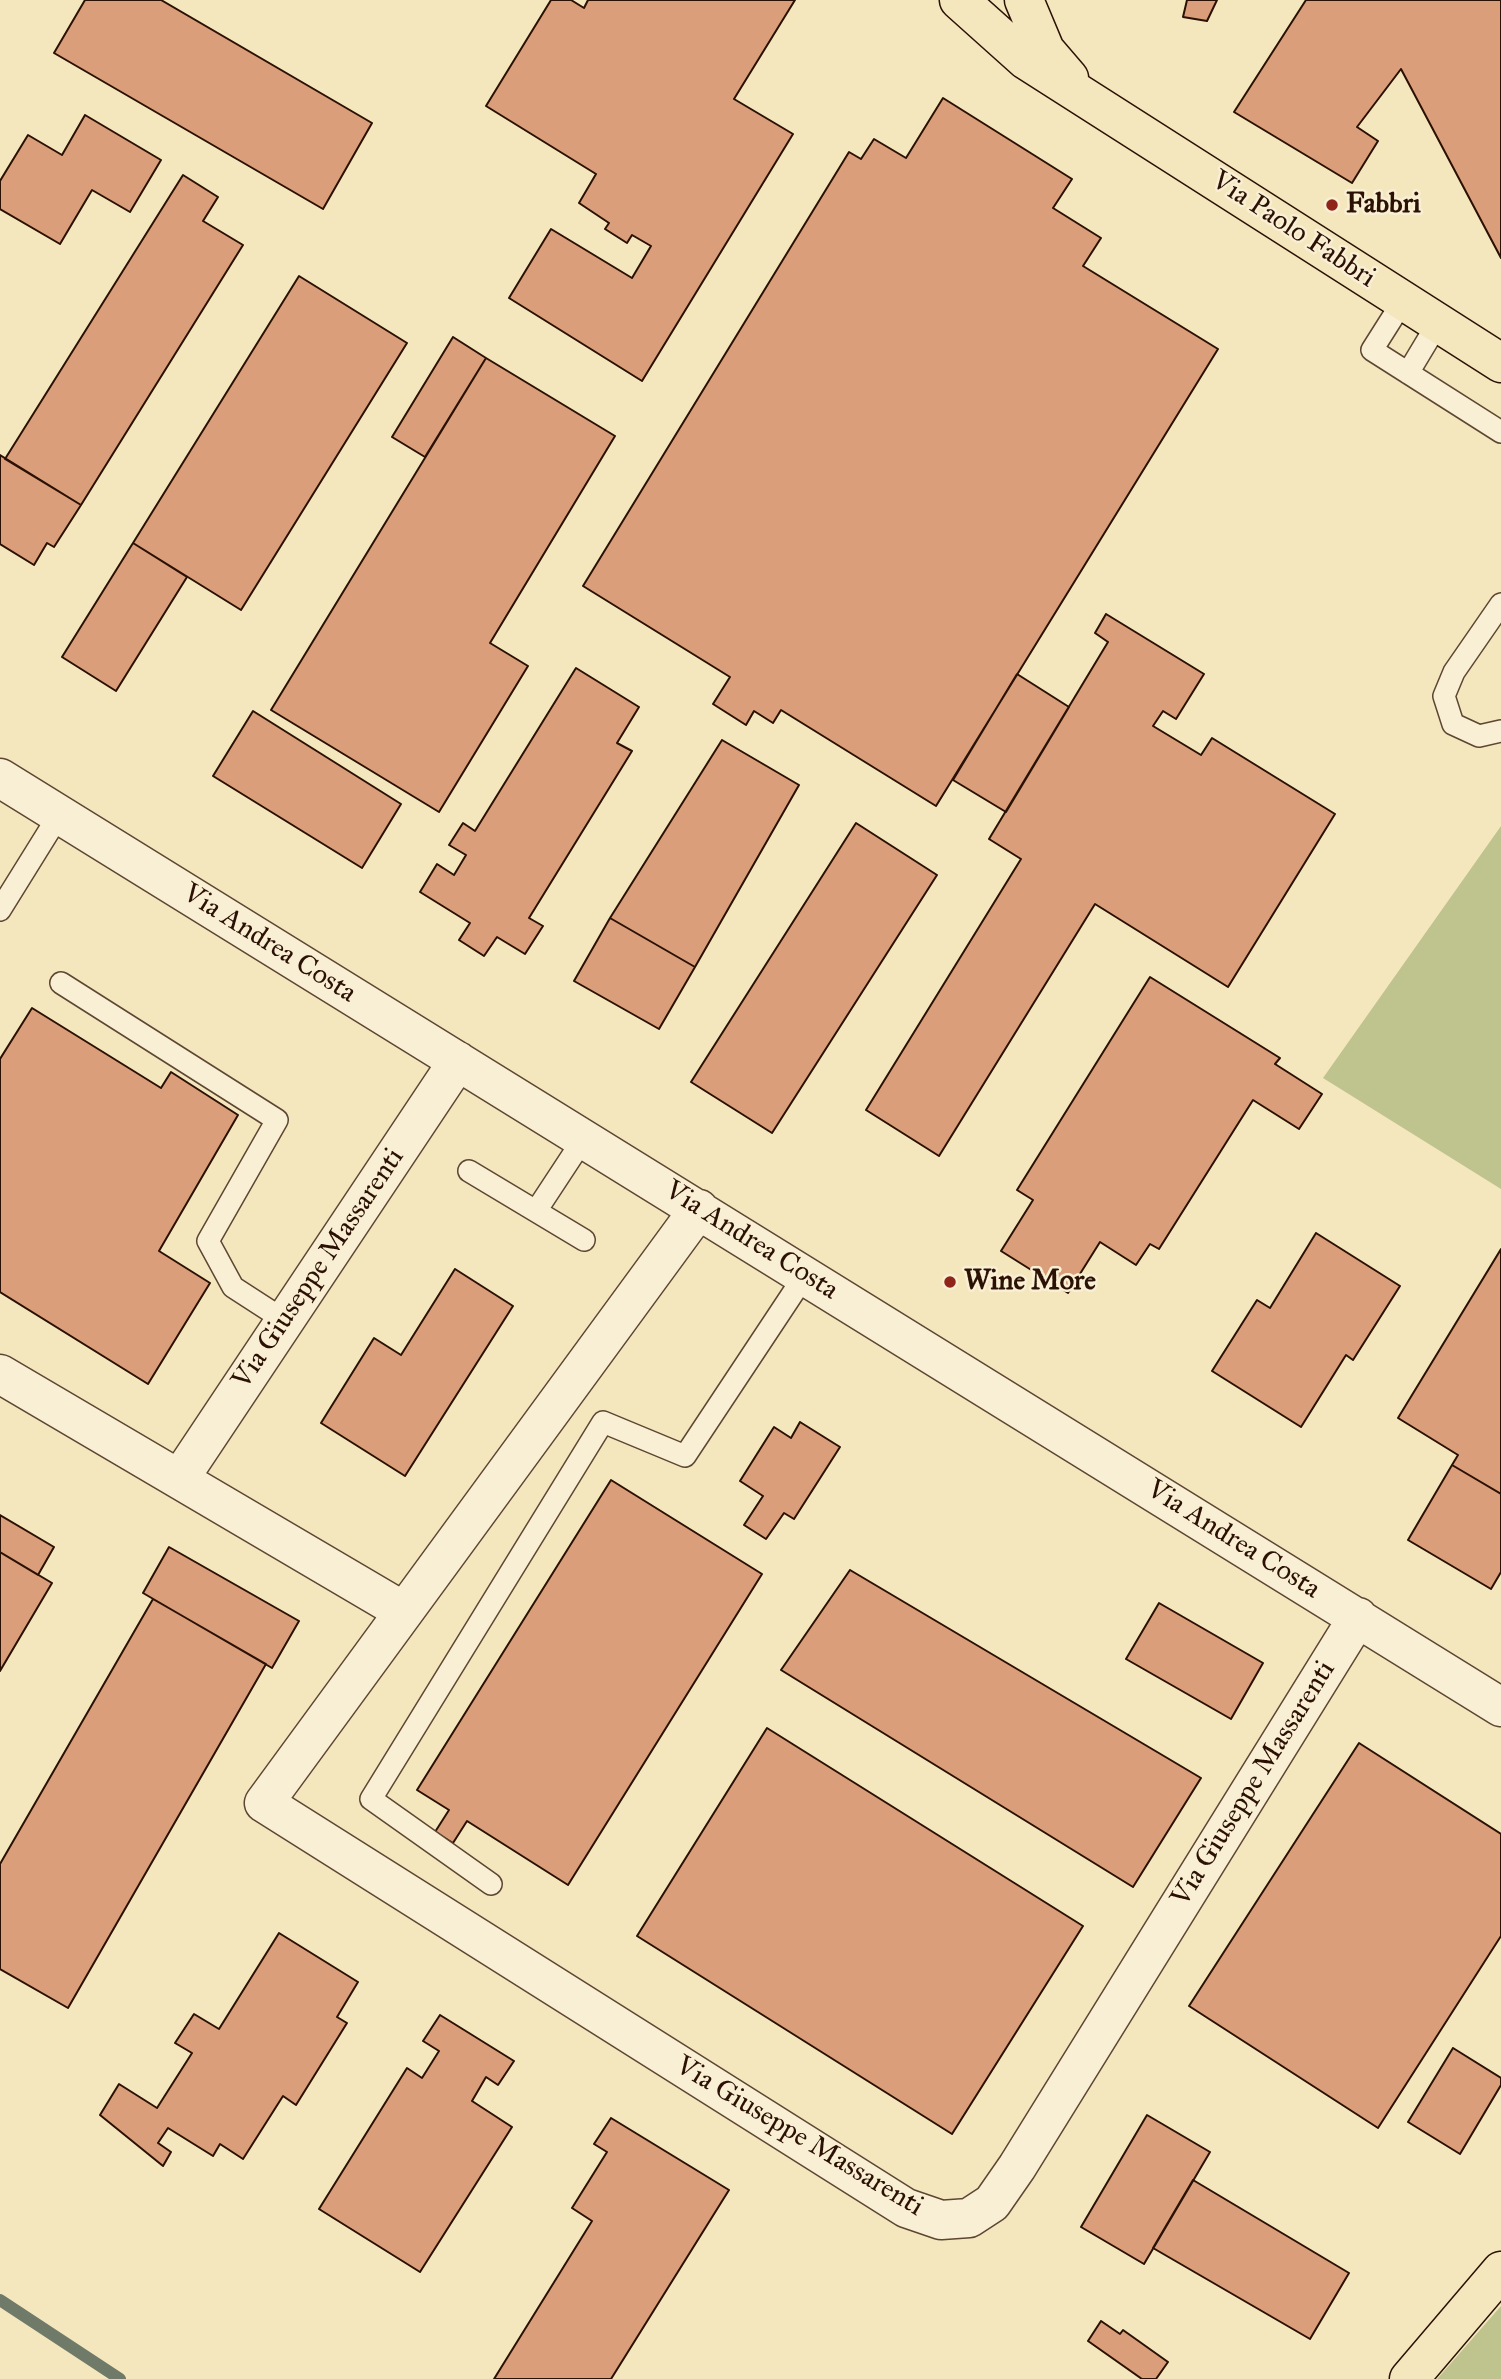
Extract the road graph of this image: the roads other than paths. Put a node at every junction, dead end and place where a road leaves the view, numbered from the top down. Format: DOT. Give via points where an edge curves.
graph roads {
  1 [pos="959,0"];
  2 [pos="1024,0"];
  3 [pos="1086,98"];
  4 [pos="1403,301"];
  5 [pos="1438,324"];
  6 [pos="1501,363"];
  7 [pos="1408,373"];
  8 [pos="1501,432"];
  9 [pos="1501,604"];
  10 [pos="1501,731"];
  11 [pos="0,778"];
  12 [pos="59,815"];
  13 [pos="0,910"];
  14 [pos="61,983"];
  15 [pos="458,1061"];
  16 [pos="583,1138"];
  17 [pos="469,1171"];
  18 [pos="699,1209"];
  19 [pos="536,1212"];
  20 [pos="584,1240"];
  21 [pos="805,1275"];
  22 [pos="284,1320"];
  23 [pos="0,1374"];
  24 [pos="180,1478"];
  25 [pos="403,1611"];
  26 [pos="1358,1617"];
  27 [pos="1501,1707"];
  28 [pos="491,1884"];
  29 [pos="1501,2272"];
  30 [pos="1409,2379"];
  1 -- 3 [label="main road, Via Paolo Fabbri" via="1026,60"];
  2 -- 3 [label="main road, Via Paolo Fabbri" via="1045,50"];
  3 -- 4 [label="main road, Via Paolo Fabbri"];
  4 -- 5 [label="main road, Via Paolo Fabbri"];
  4 -- 7 [label="lane" via="1372,350"];
  5 -- 6 [label="main road, Via Paolo Fabbri"];
  5 -- 7 [label="lane"];
  7 -- 8 [label="lane"];
  9 -- 10 [label="lane" via="1454,672 1444,695 1452,724 1479,736"];
  11 -- 12 [label="street, Via Andrea Costa"];
  12 -- 13 [label="lane"];
  12 -- 15 [label="street, Via Andrea Costa"];
  14 -- 22 [label="lane" via="277,1120 208,1241 233,1287"];
  15 -- 16 [label="street, Via Andrea Costa"];
  15 -- 22 [label="street, Via Giuseppe Massarenti"];
  16 -- 18 [label="street, Via Andrea Costa"];
  16 -- 19 [label="lane"];
  17 -- 19 [label="lane"];
  18 -- 21 [label="street, Via Andrea Costa"];
  18 -- 25 [label="street, Via Giuseppe Massarenti"];
  19 -- 20 [label="lane"];
  21 -- 26 [label="street, Via Andrea Costa"];
  21 -- 28 [label="lane" via="685,1456 603,1422 371,1799"];
  22 -- 24 [label="street, Via Giuseppe Massarenti"];
  23 -- 24 [label="street"];
  24 -- 25 [label="street"];
  25 -- 26 [label="street, Via Giuseppe Massarenti" via="264,1803 906,2208 941,2220 969,2218 992,2203"];
  26 -- 27 [label="street, Via Andrea Costa"];
  29 -- 30 [label="main road"];
}
